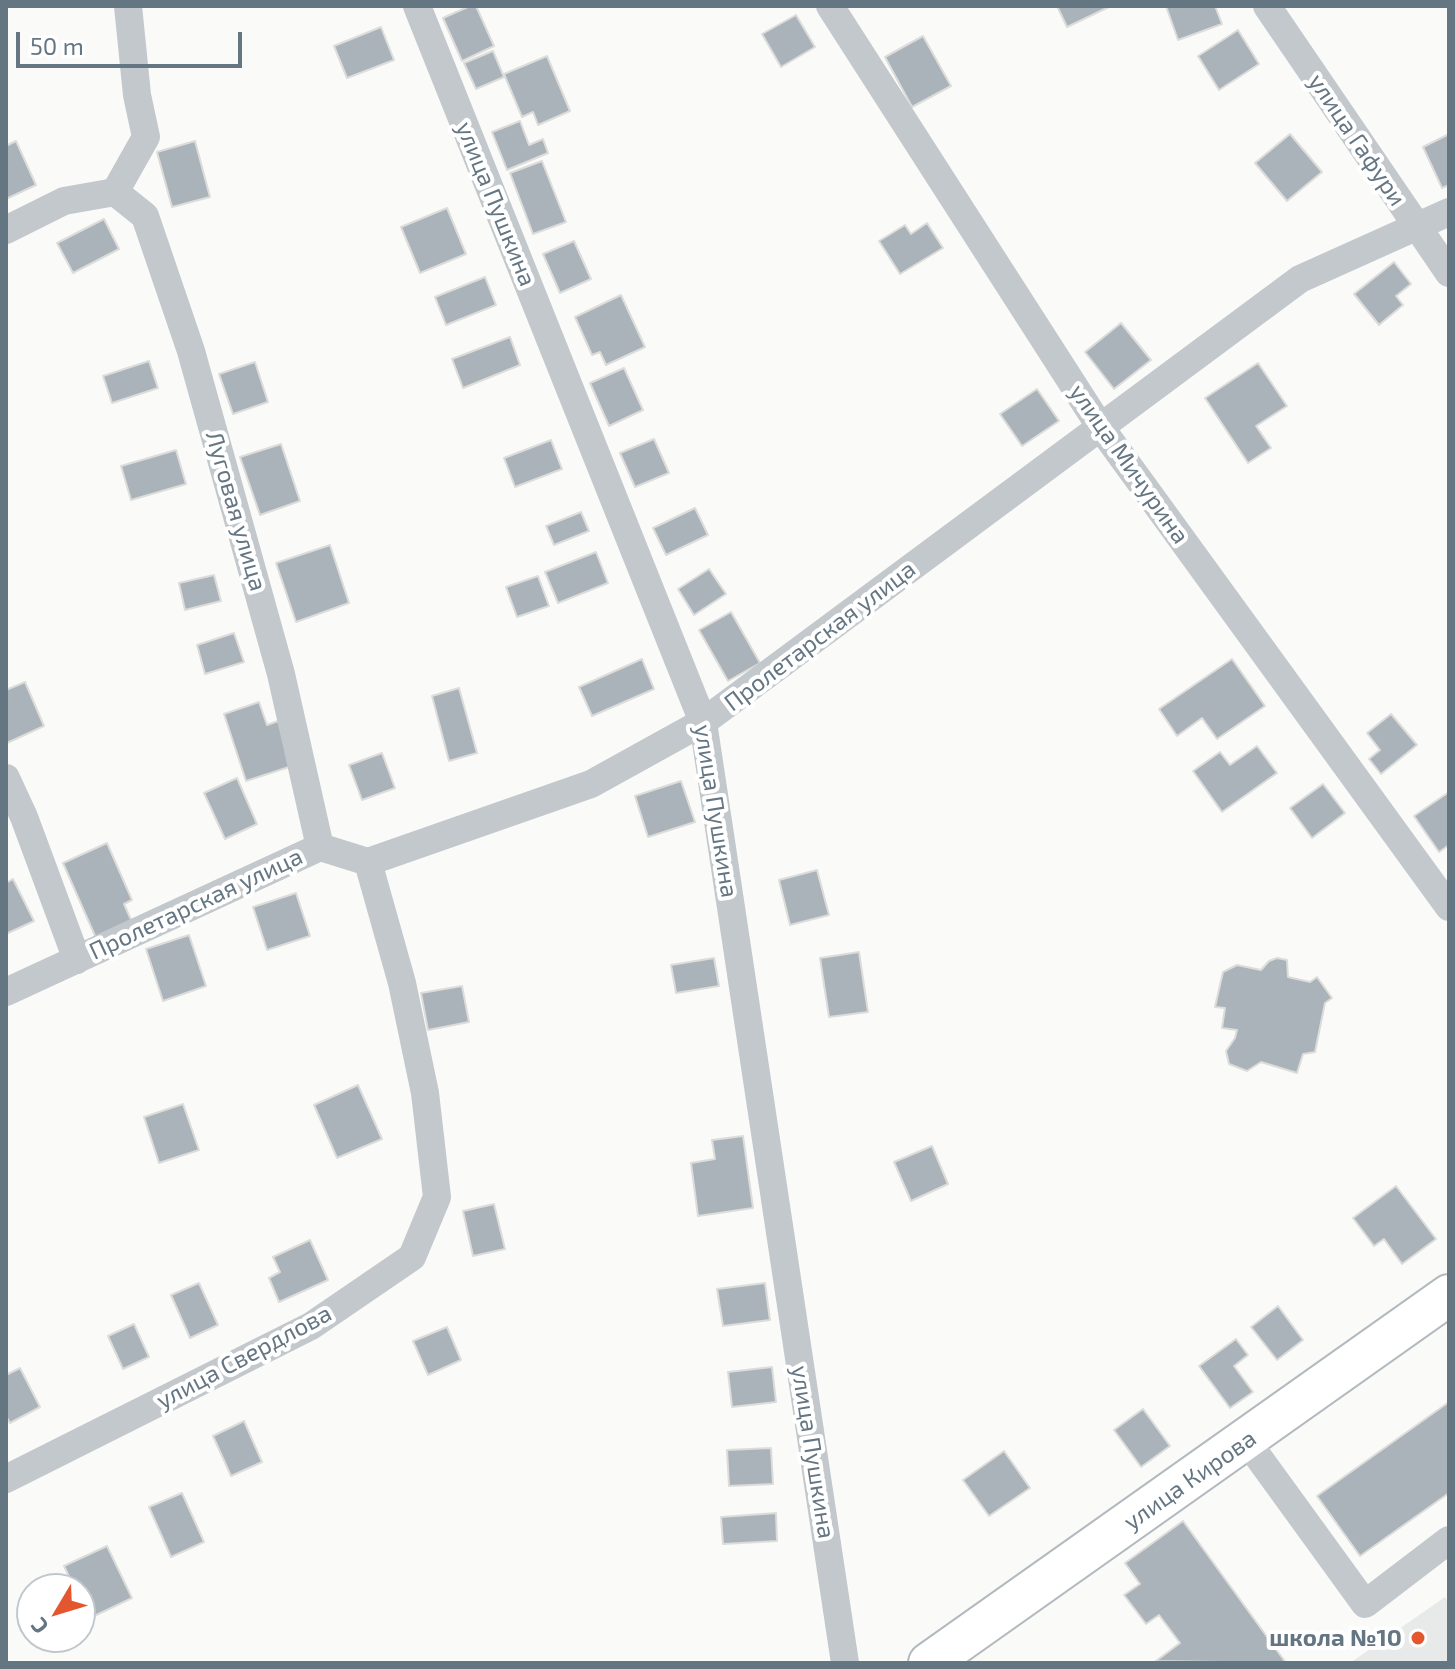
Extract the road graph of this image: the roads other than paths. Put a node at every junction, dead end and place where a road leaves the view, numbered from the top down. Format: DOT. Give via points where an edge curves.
graph roads {
  1 [pos="128,6"];
  2 [pos="417,6"];
  3 [pos="830,6"];
  4 [pos="1267,6"];
  5 [pos="115,192"];
  6 [pos="1449,212"];
  7 [pos="1416,227"];
  8 [pos="6,230"];
  9 [pos="1449,273"];
  10 [pos="1101,428"];
  11 [pos="703,722"];
  12 [pos="6,778"];
  13 [pos="320,847"];
  14 [pos="368,862"];
  15 [pos="1449,907"];
  16 [pos="77,960"];
  17 [pos="6,992"];
  18 [pos="1449,1295"];
  19 [pos="1246,1440"];
  20 [pos="6,1479"];
  21 [pos="1449,1540"];
  22 [pos="845,1663"];
  23 [pos="929,1663"];
  1 -- 5 [label="street" via="146,137"];
  2 -- 11 [label="street, улица Пушкина"];
  3 -- 10 [label="street, улица Мичурина"];
  4 -- 7 [label="street, улица Гафури"];
  5 -- 8 [label="street" via="64,201"];
  5 -- 13 [label="street, Луговая улица" via="145,216 191,351 281,674"];
  6 -- 7 [label="street, Пролетарская улица"];
  7 -- 9 [label="street, улица Гафури"];
  7 -- 10 [label="street, Пролетарская улица" via="1300,279"];
  10 -- 11 [label="street, Пролетарская улица"];
  10 -- 15 [label="street, улица Мичурина"];
  11 -- 14 [label="street, Пролетарская улица" via="591,784"];
  11 -- 22 [label="street, улица Пушкина"];
  12 -- 16 [label="street"];
  13 -- 14 [label="street, Пролетарская улица"];
  13 -- 16 [label="street, Пролетарская улица"];
  14 -- 20 [label="street, улица Свердлова" via="402,983 425,1093 437,1197 412,1257 311,1326"];
  16 -- 17 [label="street, Пролетарская улица"];
  18 -- 19 [label="street, улица Кирова"];
  19 -- 21 [label="street" via="1365,1604"];
  19 -- 23 [label="street, улица Кирова"];
}
